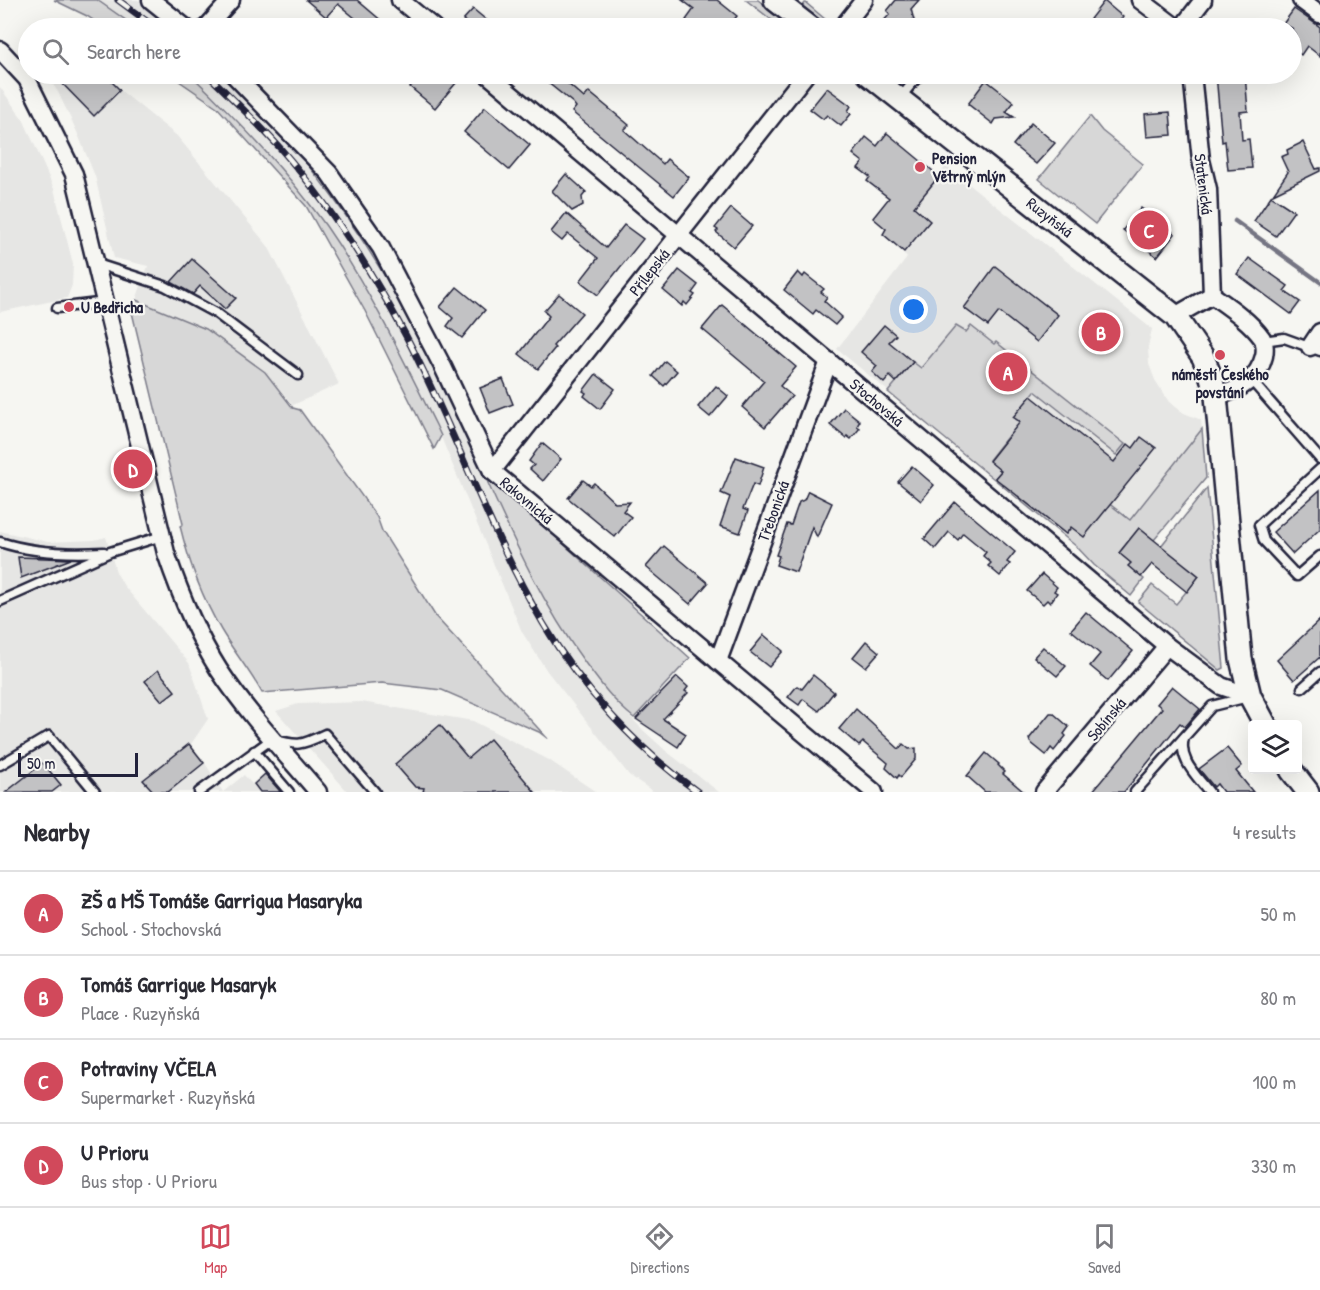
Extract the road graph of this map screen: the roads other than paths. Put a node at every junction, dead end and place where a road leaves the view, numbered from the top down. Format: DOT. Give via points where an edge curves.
graph roads {
  1 [pos="151,0"];
  2 [pos="231,0"];
  3 [pos="400,0"];
  4 [pos="775,0"];
  5 [pos="864,0"];
  6 [pos="1140,0"];
  7 [pos="1203,0"];
  8 [pos="1301,0"];
  9 [pos="1320,14"];
  10 [pos="174,18"];
  11 [pos="215,18"];
  12 [pos="422,18"];
  13 [pos="798,18"];
  14 [pos="850,18"];
  15 [pos="1164,18"];
  16 [pos="1189,18"];
  17 [pos="0,50"];
  18 [pos="18,69"];
  19 [pos="29,84"];
  20 [pos="243,84"];
  21 [pos="500,84"];
  22 [pos="798,84"];
  23 [pos="881,84"];
  24 [pos="911,84"];
  25 [pos="1193,84"];
  26 [pos="899,98"];
  27 [pos="679,235"];
  28 [pos="97,264"];
  29 [pos="1212,295"];
  30 [pos="106,302"];
  31 [pos="57,308"];
  32 [pos="1175,316"];
  33 [pos="1320,332"];
  34 [pos="1263,340"];
  35 [pos="1315,349"];
  36 [pos="829,361"];
  37 [pos="298,375"];
  38 [pos="1251,380"];
  39 [pos="1216,396"];
  40 [pos="1320,459"];
  41 [pos="1320,469"];
  42 [pos="492,471"];
  43 [pos="163,535"];
  44 [pos="0,542"];
  45 [pos="110,552"];
  46 [pos="1320,556"];
  47 [pos="0,601"];
  48 [pos="1167,646"];
  49 [pos="718,661"];
  50 [pos="1320,672"];
  51 [pos="1302,688"];
  52 [pos="1250,696"];
  53 [pos="1263,720"];
  54 [pos="1184,736"];
  55 [pos="272,739"];
  56 [pos="254,751"];
  57 [pos="0,765"];
  58 [pos="1294,774"];
  59 [pos="95,792"];
  60 [pos="199,792"];
  61 [pos="289,792"];
  62 [pos="318,792"];
  63 [pos="375,792"];
  64 [pos="874,792"];
  65 [pos="1044,792"];
  66 [pos="1135,792"];
  67 [pos="1209,792"];
  68 [pos="1308,792"];
  1 -- 10 [label="street"];
  2 -- 11 [label="street"];
  3 -- 12 [label="street"];
  4 -- 13 [label="street"];
  5 -- 14 [label="street"];
  6 -- 15 [label="street"];
  7 -- 16 [label="street"];
  8 -- 9 [label="street"];
  17 -- 18 [label="street"];
  19 -- 28 [label="street" via="74,174"];
  20 -- 42 [label="street, Rakovnická" via="329,173 381,248"];
  21 -- 27 [label="street, Stochovská"];
  22 -- 27 [label="street, Přílepská"];
  23 -- 26 [label="street, Ruzyňská"];
  24 -- 26 [label="lane"];
  25 -- 29 [label="street, Statenická" via="1208,189"];
  26 -- 32 [label="street, Ruzyňská"];
  27 -- 36 [label="street, Stochovská"];
  27 -- 42 [label="street, Přílepská"];
  28 -- 30 [label="street"];
  28 -- 37 [label="lane" via="165,286 217,314"];
  29 -- 32 [label="street"];
  29 -- 34 [label="street"];
  30 -- 31 [label="lane"];
  30 -- 43 [label="street"];
  32 -- 39 [label="street" via="1203,357"];
  33 -- 35 [label="street"];
  34 -- 35 [label="lane" via="1284,338"];
  34 -- 38 [label="street" via="1265,352"];
  36 -- 48 [label="street, Stochovská"];
  36 -- 49 [label="street, Třebonická"];
  38 -- 39 [label="street" via="1230,393"];
  38 -- 40 [label="lane"];
  39 -- 52 [label="street" via="1239,643"];
  41 -- 46 [label="lane" via="1259,525 1264,541 1297,576"];
  42 -- 49 [label="street, Rakovnická"];
  43 -- 45 [label="lane"];
  43 -- 55 [label="street" via="178,589 195,627 218,668"];
  44 -- 45 [label="lane" via="71,554"];
  45 -- 47 [label="lane"];
  48 -- 52 [label="street, Stochovská" via="1221,686"];
  48 -- 65 [label="street, Sobínská"];
  49 -- 64 [label="street, Rakovnická"];
  50 -- 51 [label="lane"];
  52 -- 53 [label="street"];
  52 -- 54 [label="lane" via="1212,706"];
  54 -- 66 [label="lane"];
  54 -- 67 [label="lane" via="1185,760"];
  55 -- 56 [label="lane"];
  55 -- 62 [label="street"];
  55 -- 63 [label="lane" via="295,745 325,734"];
  56 -- 60 [label="lane"];
  56 -- 61 [label="lane"];
  57 -- 59 [label="lane" via="49,736"];
  58 -- 68 [label="street"];
}
